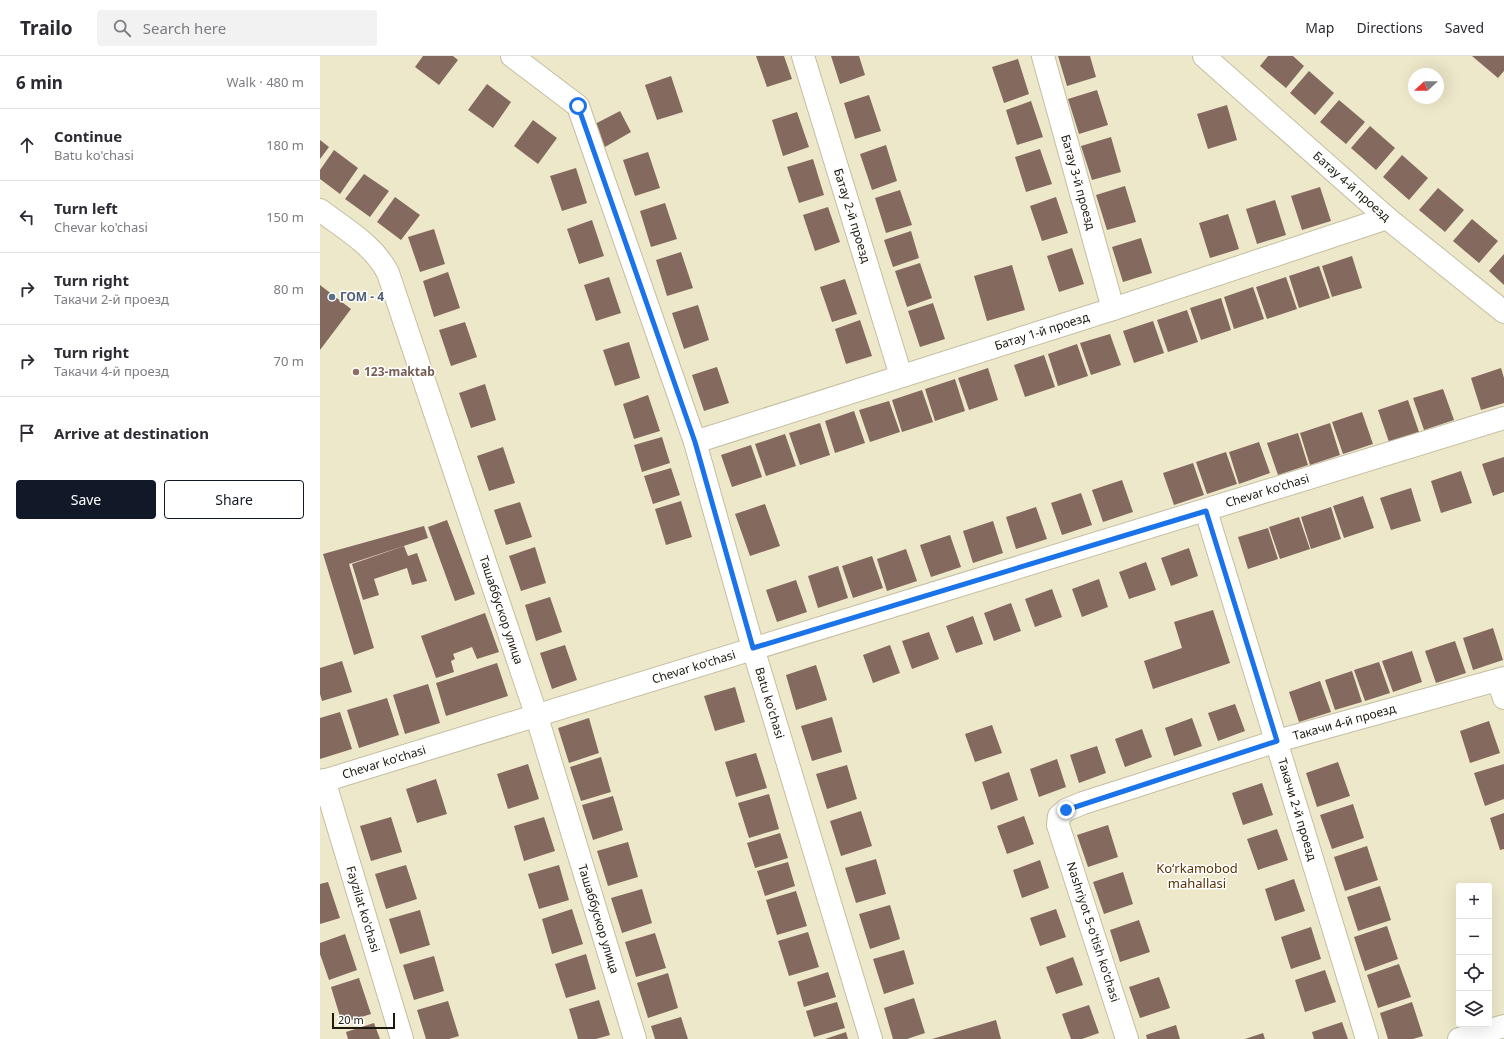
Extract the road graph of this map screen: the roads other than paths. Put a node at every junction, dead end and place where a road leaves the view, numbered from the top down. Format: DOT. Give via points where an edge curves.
graph roads {
  1 [pos="512,56"];
  2 [pos="803,56"];
  3 [pos="1043,56"];
  4 [pos="1204,56"];
  5 [pos="320,210"];
  6 [pos="1387,218"];
  7 [pos="1113,309"];
  8 [pos="1504,312"];
  9 [pos="901,376"];
  10 [pos="1504,418"];
  11 [pos="695,442"];
  12 [pos="1206,511"];
  13 [pos="753,648"];
  14 [pos="1502,685"];
  15 [pos="536,714"];
  16 [pos="1277,741"];
  17 [pos="322,781"];
  18 [pos="1058,825"];
  19 [pos="1504,1026"];
  20 [pos="402,1039"];
  21 [pos="635,1039"];
  22 [pos="871,1039"];
  23 [pos="1127,1039"];
  24 [pos="1367,1039"];
  25 [pos="1459,1039"];
  1 -- 11 [label="street, Batu ko'chasi" via="578,106"];
  2 -- 9 [label="street, Батау 2-й проезд"];
  3 -- 7 [label="street, Батау 3-й проезд"];
  4 -- 6 [label="street, Батау 4-й проезд"];
  5 -- 15 [label="street, Ташаббускор улица" via="366,244 381,259 388,273"];
  6 -- 7 [label="street, Батау 1-й проезд"];
  6 -- 8 [label="street, Батау 4-й проезд"];
  7 -- 9 [label="street, Батау 1-й проезд"];
  9 -- 11 [label="street, Батау 1-й проезд"];
  10 -- 12 [label="street, Chevar ko'chasi"];
  11 -- 13 [label="street, Batu ko'chasi"];
  12 -- 13 [label="street, Chevar ko'chasi"];
  12 -- 16 [label="street, Такачи 2-й проезд"];
  13 -- 15 [label="street, Chevar ko'chasi"];
  13 -- 22 [label="street, Batu ko'chasi"];
  14 -- 16 [label="street, Такачи 4-й проезд"];
  15 -- 17 [label="street, Chevar ko'chasi"];
  15 -- 21 [label="street, Ташаббускор улица"];
  16 -- 18 [label="street, Такачи 4-й проезд" via="1077,805 1059,816"];
  16 -- 24 [label="street, Такачи 2-й проезд"];
  17 -- 20 [label="street, Fayzilat ko'chasi"];
  18 -- 23 [label="street, Nashriyot 5-o'tish ko'chasi"];
  19 -- 25 [label="street"];
}
